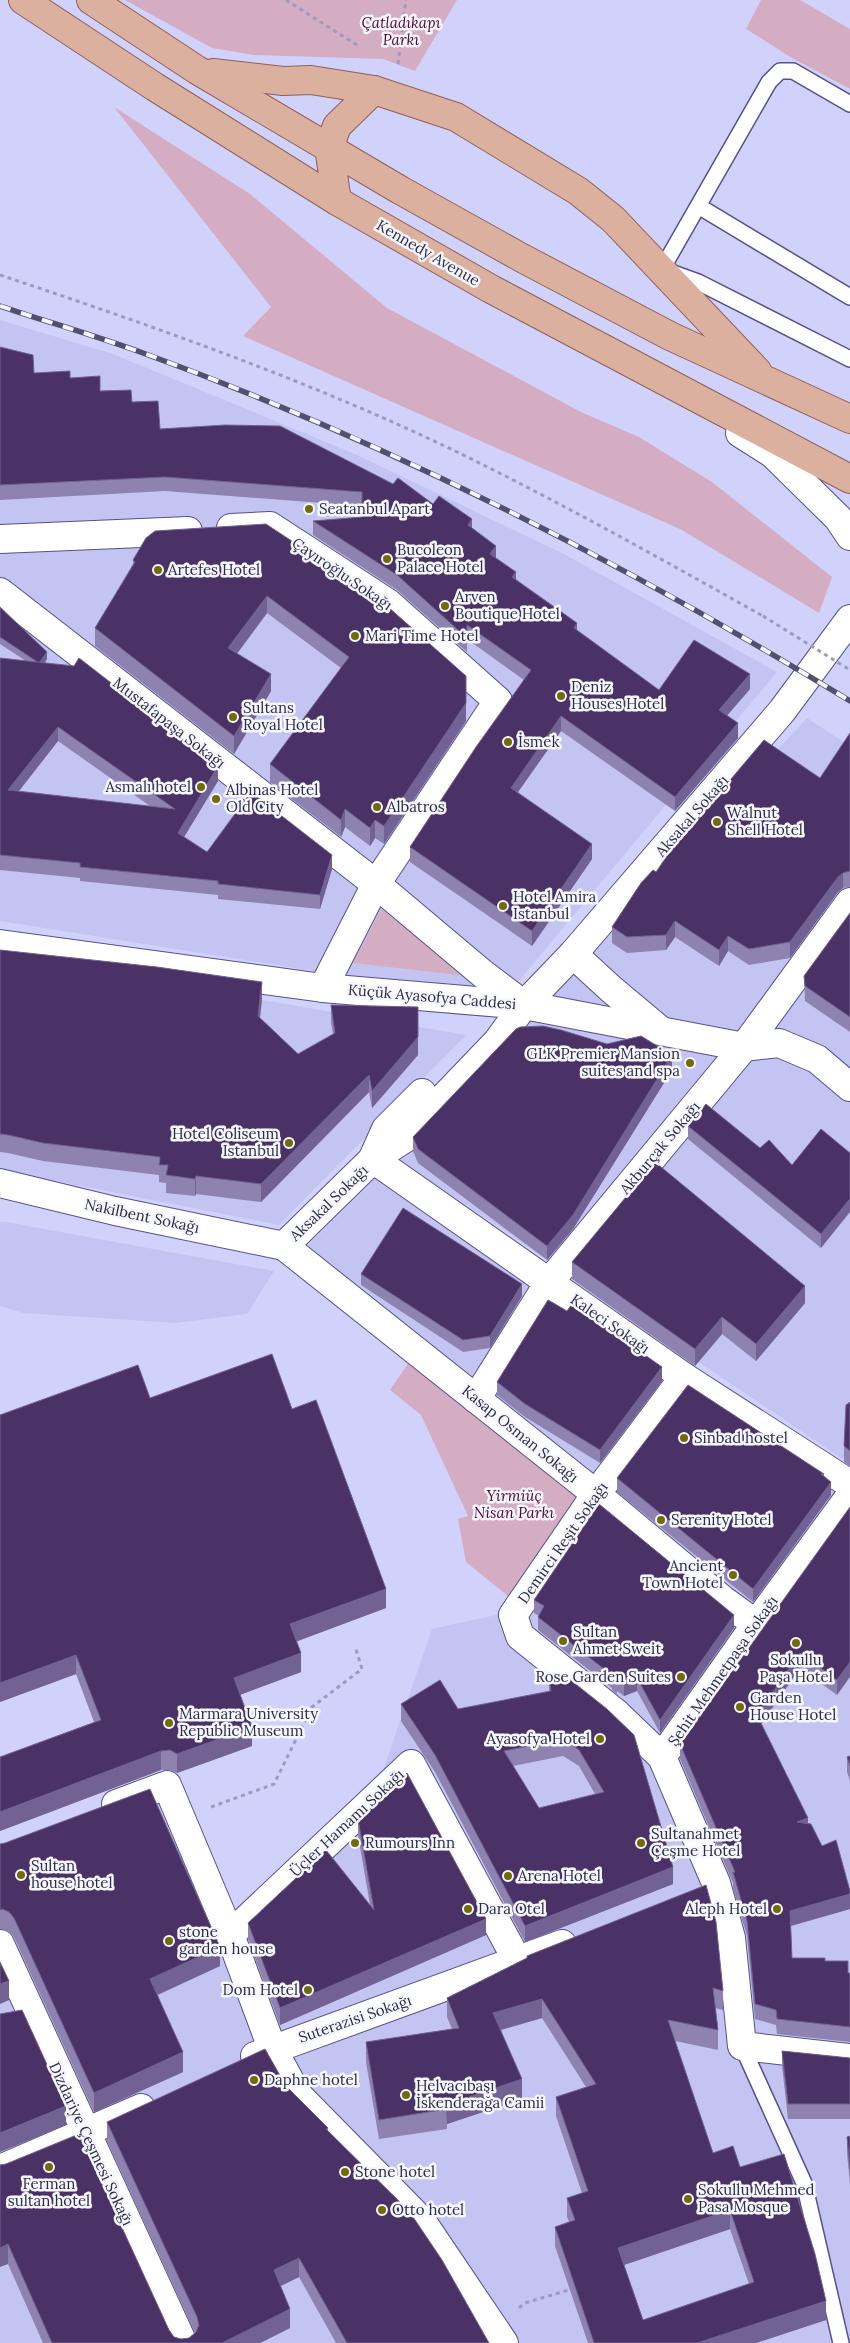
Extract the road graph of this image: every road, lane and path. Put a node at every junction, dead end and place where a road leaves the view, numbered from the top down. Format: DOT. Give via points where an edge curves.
graph roads {
  1 [pos="23,0"];
  2 [pos="91,0"];
  3 [pos="286,0"];
  4 [pos="406,0"];
  5 [pos="360,47"];
  6 [pos="197,70"];
  7 [pos="384,94"];
  8 [pos="850,104"];
  9 [pos="329,148"];
  10 [pos="338,201"];
  11 [pos="700,207"];
  12 [pos="662,269"];
  13 [pos="0,275"];
  14 [pos="850,297"];
  15 [pos="626,358"];
  16 [pos="850,359"];
  17 [pos="766,381"];
  18 [pos="850,419"];
  19 [pos="850,479"];
  20 [pos="850,536"];
  21 [pos="0,539"];
  22 [pos="0,592"];
  23 [pos="850,619"];
  24 [pos="850,670"];
  25 [pos="376,884"];
  26 [pos="850,902"];
  27 [pos="0,944"];
  28 [pos="574,954"];
  29 [pos="323,988"];
  30 [pos="524,1005"];
  31 [pos="663,1033"];
  32 [pos="744,1047"];
  33 [pos="850,1087"];
  34 [pos="373,1159"];
  35 [pos="0,1183"];
  36 [pos="284,1246"];
  37 [pos="550,1281"];
  38 [pos="684,1377"];
  39 [pos="476,1399"];
  40 [pos="850,1484"];
  41 [pos="596,1494"];
  42 [pos="850,1496"];
  43 [pos="756,1624"];
  44 [pos="355,1646"];
  45 [pos="662,1757"];
  46 [pos="93,1813"];
  47 [pos="182,1818"];
  48 [pos="230,1935"];
  49 [pos="582,1936"];
  50 [pos="0,1944"];
  51 [pos="518,1962"];
  52 [pos="742,2046"];
  53 [pos="272,2048"];
  54 [pos="850,2058"];
  55 [pos="236,2065"];
  56 [pos="166,2097"];
  57 [pos="87,2133"];
  58 [pos="0,2169"];
  59 [pos="578,2287"];
  60 [pos="499,2335"];
  61 [pos="183,2343"];
  62 [pos="841,2343"];
  1 -- 10 [label="main road, Kennedy Avenue"];
  2 -- 6 [label="main road"];
  3 -- 5 [label="path"];
  4 -- 7 [label="path"];
  6 -- 7 [label="main road" via="223,76 311,80"];
  6 -- 9 [label="main road"];
  7 -- 9 [label="main road" via="337,126"];
  7 -- 12 [label="main road" via="456,117 578,191 613,219"];
  8 -- 11 [label="lane" via="793,71 780,71 769,82"];
  9 -- 10 [label="main road"];
  9 -- 17 [label="main road" via="522,258 670,336"];
  10 -- 15 [label="main road, Kennedy Avenue" via="491,289"];
  11 -- 12 [label="lane"];
  11 -- 14 [label="lane"];
  12 -- 16 [label="lane" via="698,282"];
  12 -- 17 [label="main road"];
  13 -- 24 [label="path, bridge" via="214,350 437,443 612,532 763,616"];
  15 -- 19 [label="main road, Kennedy Avenue"];
  15 -- 20 [label="street" via="773,454 838,518"];
  17 -- 18 [label="main road"];
  21 -- 25 [label="street, Çayıroğlu Sokağı" via="270,526 388,603 498,701"];
  22 -- 25 [label="street, Mustafapaşa Sokağı"];
  23 -- 28 [label="street, Aksakal Sokağı" via="782,711"];
  25 -- 29 [label="street, Çayıroğlu Sokağı"];
  25 -- 30 [label="street, Mustafapaşa Sokağı"];
  26 -- 32 [label="street, Akburçak Sokağı"];
  27 -- 29 [label="street, Küçük Ayasofya Caddesi"];
  28 -- 30 [label="street, Aksakal Sokağı"];
  28 -- 31 [label="street"];
  29 -- 30 [label="street, Küçük Ayasofya Caddesi"];
  30 -- 31 [label="street, Küçük Ayasofya Caddesi"];
  30 -- 34 [label="street, Aksakal Sokağı" via="497,1042 410,1132"];
  31 -- 32 [label="street, Küçük Ayasofya Caddesi"];
  32 -- 33 [label="street, Küçük Ayasofya Caddesi" via="779,1043 817,1059"];
  32 -- 37 [label="street, Akburçak Sokağı"];
  34 -- 36 [label="street, Aksakal Sokağı"];
  34 -- 37 [label="street, Kaleci Sokağı"];
  35 -- 36 [label="street, Nakilbent Sokağı"];
  36 -- 39 [label="street, Kasap Osman Sokağı"];
  37 -- 38 [label="street, Kaleci Sokağı"];
  37 -- 39 [label="street, Akburçak Sokağı"];
  38 -- 40 [label="street, Kaleci Sokağı"];
  38 -- 41 [label="street, Demirci Reşit Sokağı"];
  39 -- 41 [label="street, Kasap Osman Sokağı"];
  41 -- 43 [label="street, Kasap Osman Sokağı"];
  41 -- 45 [label="street, Demirci Reşit Sokağı" via="513,1615 520,1636 617,1714"];
  42 -- 43 [label="street, Şehit Mehmetpaşa Sokağı"];
  43 -- 45 [label="street, Şehit Mehmetpaşa Sokağı"];
  44 -- 47 [label="path" via="362,1669 312,1707 274,1784"];
  45 -- 52 [label="street, Şehit Mehmetpaşa Sokağı" via="704,1888 730,1938"];
  46 -- 47 [label="street" via="168,1785"];
  47 -- 48 [label="street"];
  48 -- 51 [label="street, Üçler Hamamı Sokağı" via="411,1764"];
  48 -- 53 [label="street"];
  49 -- 51 [label="street, Suterazisi Sokağı"];
  50 -- 57 [label="street, Dizdariye Çeşmesi Sokağı" via="19,2013"];
  51 -- 53 [label="street, Suterazisi Sokağı"];
  52 -- 54 [label="street"];
  52 -- 62 [label="lane" via="804,2183"];
  53 -- 55 [label="street, Suterazisi Sokağı"];
  53 -- 60 [label="street" via="297,2094 422,2220"];
  56 -- 57 [label="street"];
  57 -- 58 [label="street"];
  57 -- 61 [label="street, Dizdariye Çeşmesi Sokağı"];
  59 -- 60 [label="path" via="525,2303"];
}
